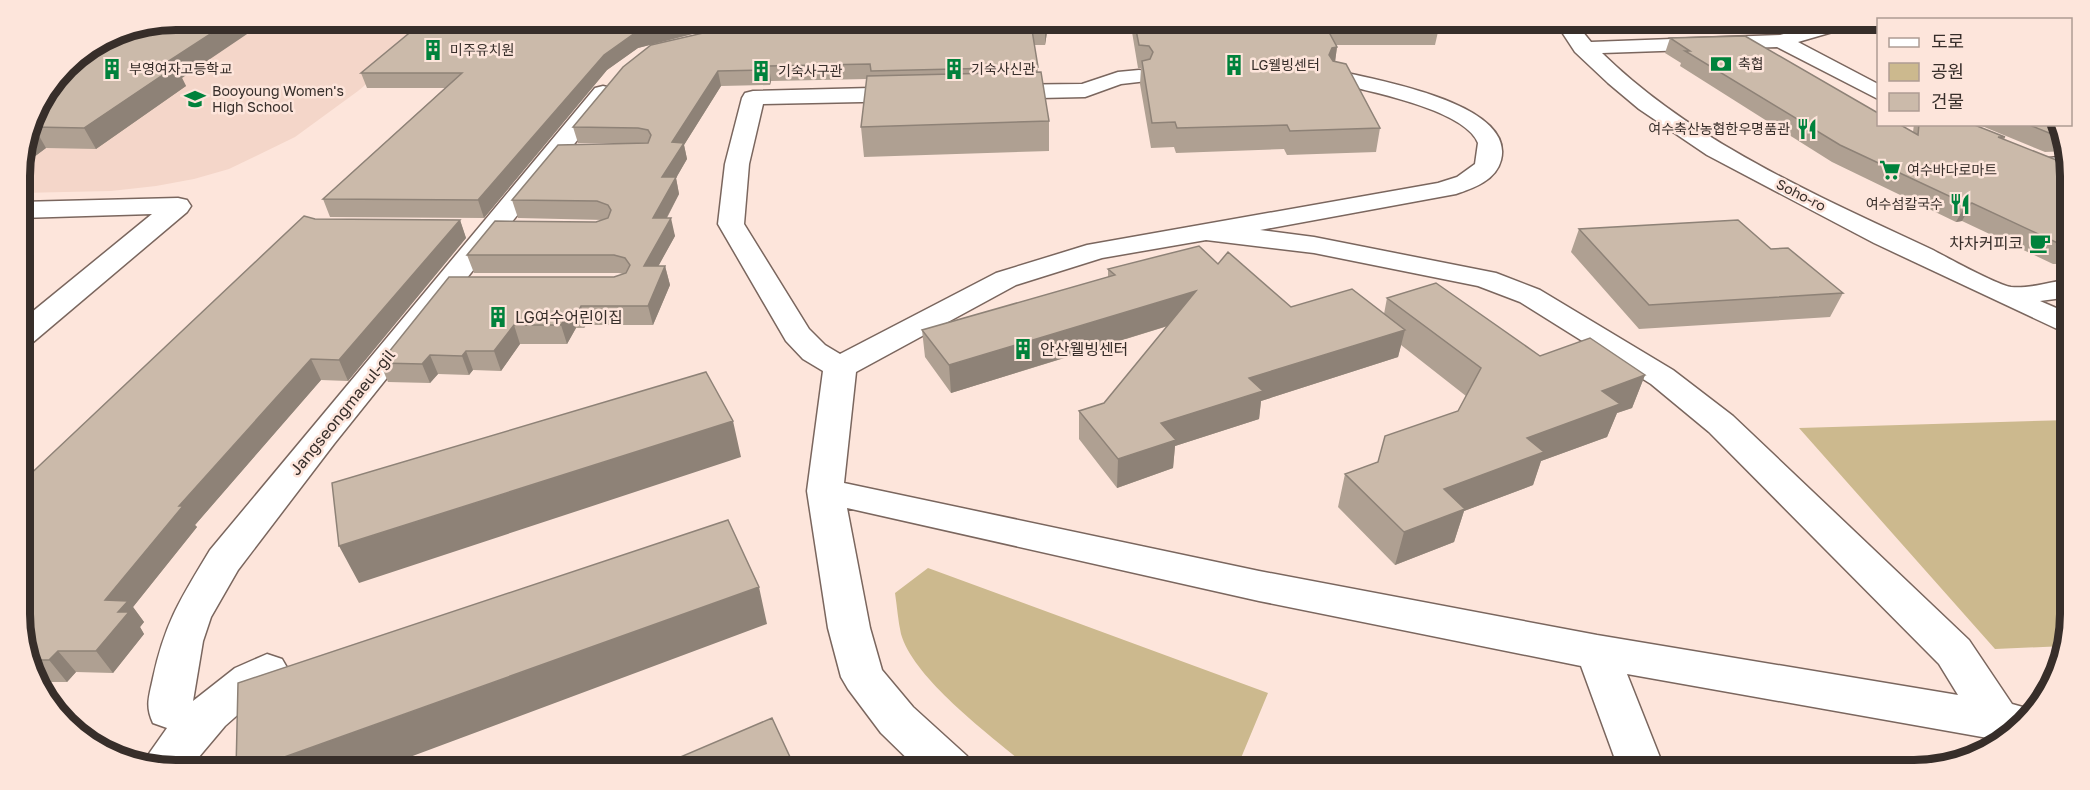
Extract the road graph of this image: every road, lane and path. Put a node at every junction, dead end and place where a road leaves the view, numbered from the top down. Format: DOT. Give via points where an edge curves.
graph roads {
  1 [pos="1570,30"];
  2 [pos="1819,30"];
  3 [pos="1781,41"];
  4 [pos="1582,48"];
  5 [pos="617,76"];
  6 [pos="1139,76"];
  7 [pos="1338,77"];
  8 [pos="1876,89"];
  9 [pos="978,92"];
  10 [pos="931,93"];
  11 [pos="555,152"];
  12 [pos="587,152"];
  13 [pos="30,210"];
  14 [pos="458,228"];
  15 [pos="492,228"];
  16 [pos="525,228"];
  17 [pos="1208,232"];
  18 [pos="447,284"];
  19 [pos="481,284"];
  20 [pos="2060,289"];
  21 [pos="2007,296"];
  22 [pos="2060,321"];
  23 [pos="30,329"];
  24 [pos="840,367"];
  25 [pos="825,492"];
  26 [pos="1597,652"];
  27 [pos="267,671"];
  28 [pos="169,710"];
  29 [pos="2009,723"];
  30 [pos="170,760"];
  31 [pos="939,760"];
  32 [pos="1638,760"];
  1 -- 4 [label="street, Soho-ro"];
  2 -- 3 [label="street"];
  3 -- 4 [label="street"];
  3 -- 8 [label="street"];
  4 -- 21 [label="street, Soho-ro" via="1618,83 1707,143 1794,192"];
  5 -- 11 [label="street, Jangseongmaeul-gil"];
  6 -- 9 [label="street" via="1111,80 1085,90"];
  7 -- 17 [label="street" via="1425,100 1464,118 1486,135 1489,162 1474,177 1448,188"];
  10 -- 24 [label="street" via="753,98 737,164 731,224 797,334 814,352"];
  11 -- 12 [label="street"];
  11 -- 15 [label="street, Jangseongmaeul-gil"];
  13 -- 23 [label="street" via="178,206"];
  14 -- 15 [label="street"];
  15 -- 16 [label="street"];
  15 -- 18 [label="street, Jangseongmaeul-gil"];
  17 -- 24 [label="street" via="1097,251 1006,279"];
  17 -- 29 [label="street" via="1314,245 1486,279 1530,296 1581,326 1662,377 1721,424 1954,652"];
  18 -- 19 [label="street"];
  18 -- 28 [label="street, Jangseongmaeul-gil" via="206,586 182,641"];
  20 -- 21 [label="street"];
  21 -- 22 [label="street, Soho-ro"];
  24 -- 25 [label="street"];
  25 -- 26 [label="street" via="1259,586"];
  25 -- 31 [label="street" via="849,628 863,677 897,720"];
  26 -- 29 [label="street"];
  26 -- 32 [label="street"];
  27 -- 30 [label="street" via="238,687 210,712"];
}
